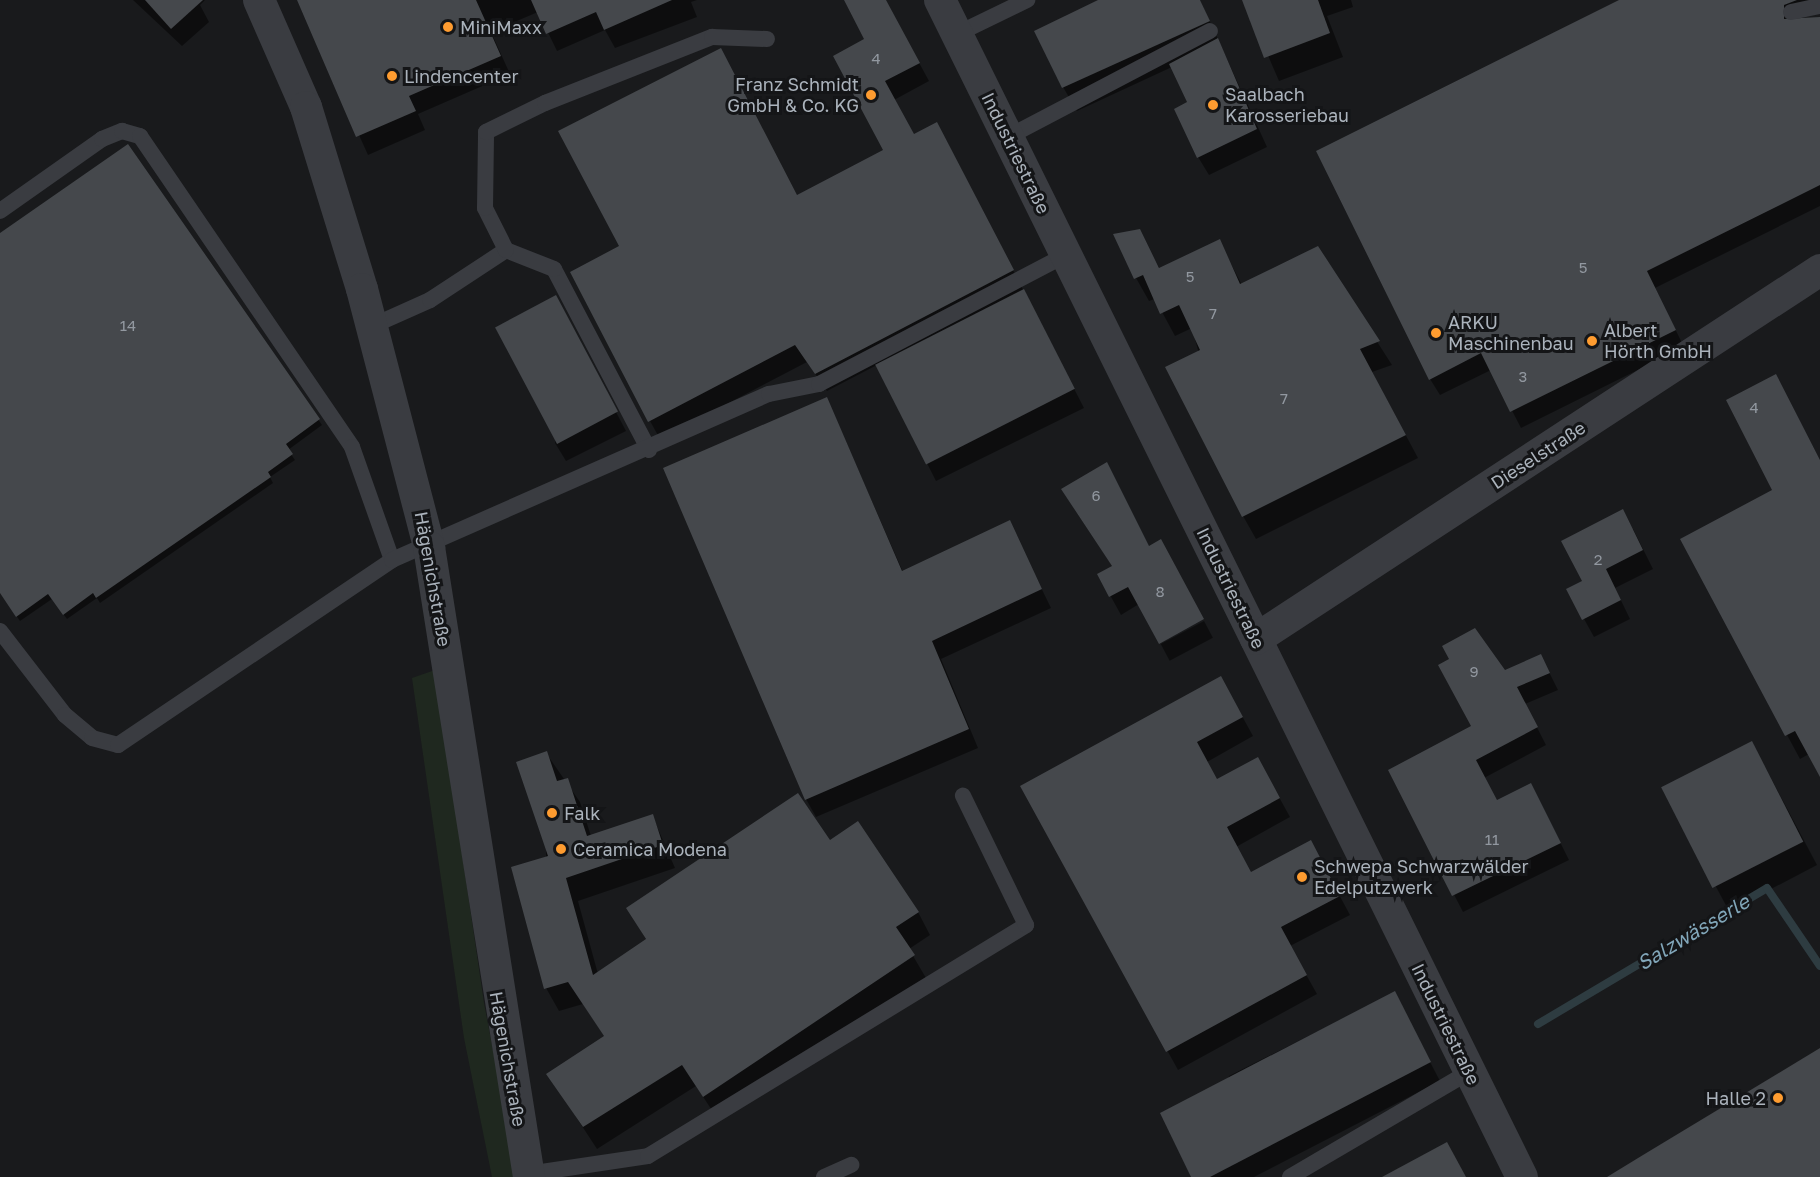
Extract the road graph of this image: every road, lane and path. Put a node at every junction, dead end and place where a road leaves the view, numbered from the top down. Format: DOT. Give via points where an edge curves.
graph roads {
  1 [pos="259,0"];
  2 [pos="940,0"];
  3 [pos="1027,0"];
  4 [pos="1820,6"];
  5 [pos="1791,12"];
  6 [pos="1210,31"];
  7 [pos="959,33"];
  8 [pos="767,39"];
  9 [pos="1008,137"];
  10 [pos="0,211"];
  11 [pos="506,250"];
  12 [pos="1065,255"];
  13 [pos="1820,270"];
  14 [pos="372,326"];
  15 [pos="649,450"];
  16 [pos="429,547"];
  17 [pos="392,560"];
  18 [pos="0,631"];
  19 [pos="1257,639"];
  20 [pos="963,796"];
  21 [pos="1469,1072"];
  22 [pos="851,1165"];
  23 [pos="528,1176"];
  24 [pos="824,1177"];
  25 [pos="1290,1177"];
  26 [pos="1522,1177"];
  1 -- 14 [label="street, Hägenichstraße" via="306,107"];
  2 -- 7 [label="street, Industriestraße"];
  3 -- 7 [label="lane"];
  4 -- 5 [label="lane"];
  6 -- 9 [label="lane"];
  7 -- 9 [label="street, Industriestraße"];
  8 -- 11 [label="lane" via="712,37 486,132 485,208"];
  9 -- 12 [label="street, Industriestraße"];
  10 -- 17 [label="lane" via="102,139 122,131 140,136 352,447"];
  11 -- 14 [label="lane" via="430,300"];
  11 -- 15 [label="lane" via="554,268"];
  12 -- 15 [label="lane" via="819,384 768,394"];
  12 -- 19 [label="street, Industriestraße"];
  13 -- 19 [label="street, Dieselstraße"];
  14 -- 16 [label="street, Hägenichstraße"];
  15 -- 16 [label="lane"];
  16 -- 17 [label="lane"];
  16 -- 23 [label="street, Hägenichstraße"];
  17 -- 18 [label="lane" via="118,745 93,738 65,715"];
  19 -- 21 [label="street, Industriestraße"];
  20 -- 23 [label="lane" via="1026,925 648,1156"];
  21 -- 25 [label="lane"];
  21 -- 26 [label="street, Industriestraße"];
  22 -- 24 [label="lane"];
}
